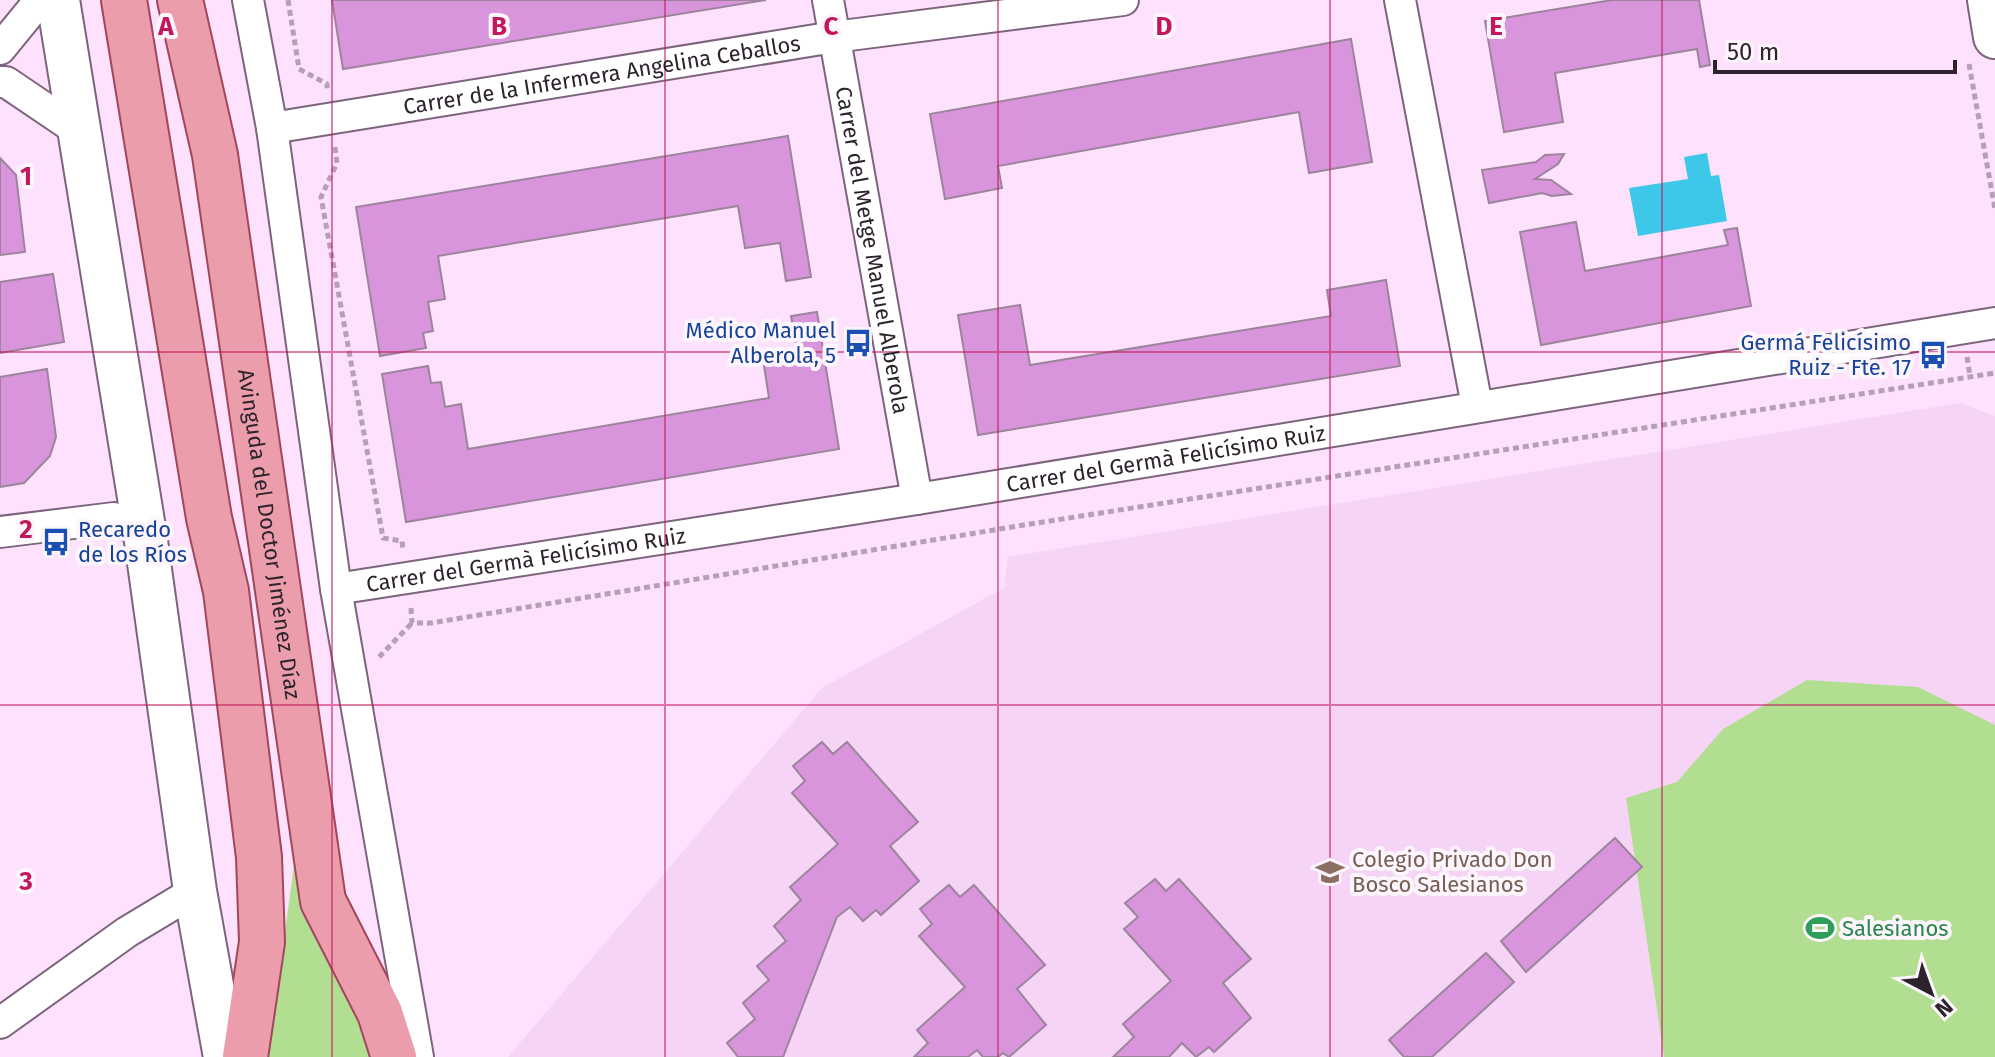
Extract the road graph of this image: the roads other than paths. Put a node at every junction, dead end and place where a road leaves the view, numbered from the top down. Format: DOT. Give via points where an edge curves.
graph roads {
  1 [pos="40,0"];
  2 [pos="58,0"];
  3 [pos="124,0"];
  4 [pos="248,0"];
  5 [pos="828,0"];
  6 [pos="1123,0"];
  7 [pos="1400,0"];
  8 [pos="1989,0"];
  9 [pos="183,13"];
  10 [pos="834,37"];
  11 [pos="1982,48"];
  12 [pos="0,49"];
  13 [pos="0,82"];
  14 [pos="272,128"];
  15 [pos="77,130"];
  16 [pos="1995,323"];
  17 [pos="1477,406"];
  18 [pos="917,499"];
  19 [pos="0,532"];
  20 [pos="145,534"];
  21 [pos="336,589"];
  22 [pos="195,891"];
  23 [pos="0,1023"];
  24 [pos="225,1057"];
  25 [pos="245,1057"];
  26 [pos="394,1057"];
  27 [pos="418,1057"];
  1 -- 12 [label="street"];
  2 -- 15 [label="street"];
  3 -- 25 [label="main road" via="209,518 226,591 259,857 262,942"];
  4 -- 14 [label="street"];
  5 -- 10 [label="street, Carrer del Metge Manuel Alberola"];
  6 -- 10 [label="street, Carrer de la Infermera Angelina Ceballos"];
  7 -- 17 [label="street"];
  8 -- 11 [label="street"];
  9 -- 26 [label="main road, Avinguda del Doctor Jiménez Díaz" via="215,155 323,901 380,1013"];
  10 -- 14 [label="street, Carrer de la Infermera Angelina Ceballos"];
  10 -- 18 [label="street, Carrer del Metge Manuel Alberola"];
  13 -- 15 [label="street"];
  14 -- 21 [label="street"];
  15 -- 20 [label="street"];
  16 -- 17 [label="street, Carrer del Germà Felicísimo Ruiz"];
  17 -- 18 [label="street, Carrer del Germà Felicísimo Ruiz"];
  18 -- 21 [label="street, Carrer del Germà Felicísimo Ruiz"];
  19 -- 20 [label="street" via="114,518"];
  20 -- 22 [label="street"];
  21 -- 27 [label="street"];
  22 -- 23 [label="street" via="127,932"];
  22 -- 24 [label="street"];
}
